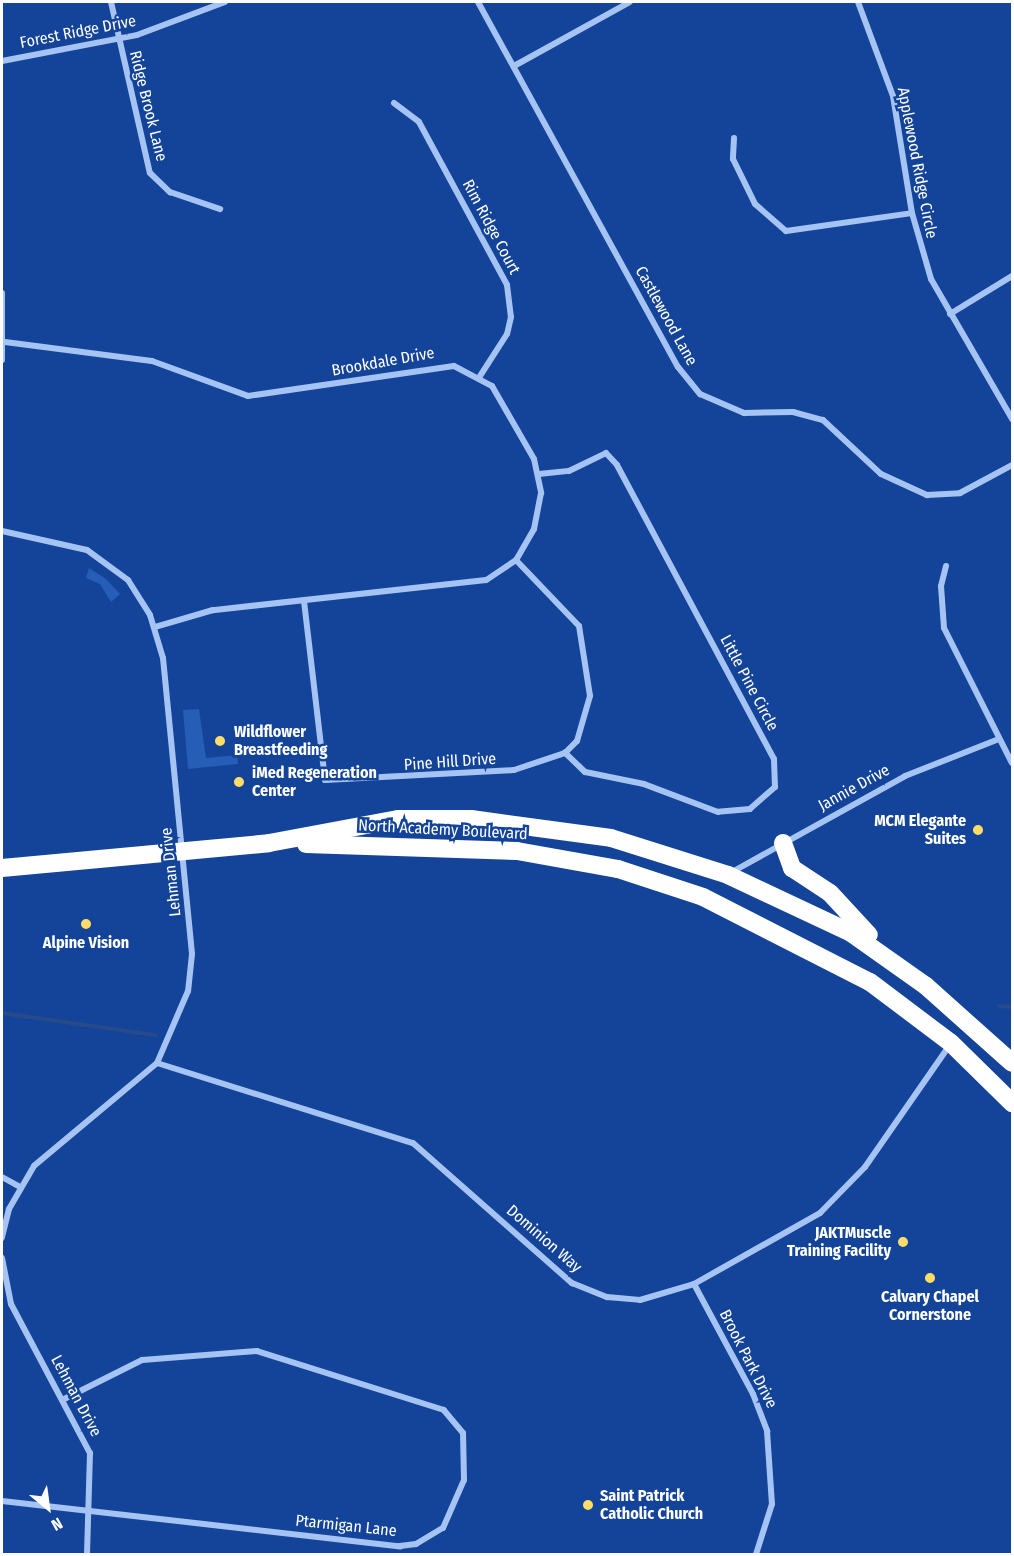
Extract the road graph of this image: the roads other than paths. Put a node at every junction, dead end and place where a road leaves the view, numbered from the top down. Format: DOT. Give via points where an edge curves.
graph roads {
  1 [pos="111,2"];
  2 [pos="225,2"];
  3 [pos="478,2"];
  4 [pos="630,2"];
  5 [pos="858,2"];
  6 [pos="118,39"];
  7 [pos="2,61"];
  8 [pos="514,66"];
  9 [pos="394,103"];
  10 [pos="734,138"];
  11 [pos="220,209"];
  12 [pos="912,213"];
  13 [pos="1012,276"];
  14 [pos="2,293"];
  15 [pos="950,314"];
  16 [pos="5,342"];
  17 [pos="2,360"];
  18 [pos="480,376"];
  19 [pos="1012,419"];
  20 [pos="1012,465"];
  21 [pos="539,474"];
  22 [pos="2,531"];
  23 [pos="516,560"];
  24 [pos="946,566"];
  25 [pos="304,601"];
  26 [pos="155,627"];
  27 [pos="999,739"];
  28 [pos="565,753"];
  29 [pos="1012,763"];
  30 [pos="269,843"];
  31 [pos="783,843"];
  32 [pos="183,853"];
  33 [pos="2,868"];
  34 [pos="728,875"];
  35 [pos="703,897"];
  36 [pos="926,986"];
  37 [pos="951,1043"];
  38 [pos="157,1062"];
  39 [pos="1012,1063"];
  40 [pos="1012,1103"];
  41 [pos="2,1177"];
  42 [pos="20,1187"];
  43 [pos="2,1238"];
  44 [pos="2,1258"];
  45 [pos="694,1284"];
  46 [pos="64,1399"];
  47 [pos="2,1501"];
  48 [pos="92,1511"];
  49 [pos="87,1554"];
  50 [pos="756,1554"];
  1 -- 6 [label="street, Ridge Brook Lane"];
  2 -- 6 [label="street, Forest Ridge Drive"];
  3 -- 8 [label="street, Castlewood Lane"];
  4 -- 8 [label="street"];
  5 -- 12 [label="street, Applewood Ridge Circle" via="893,96"];
  6 -- 7 [label="street, Forest Ridge Drive"];
  6 -- 11 [label="street, Ridge Brook Lane" via="150,173 170,192"];
  8 -- 20 [label="street, Castlewood Lane" via="678,367 700,394 744,413 793,412 823,420 880,474 927,495 960,493"];
  9 -- 18 [label="street, Rim Ridge Court" via="419,122 507,285 511,317 507,334"];
  10 -- 12 [label="street" via="733,159 755,204 786,231"];
  12 -- 15 [label="street, Applewood Ridge Circle" via="932,279"];
  13 -- 15 [label="street"];
  14 -- 16 [label="street"];
  15 -- 19 [label="street, Applewood Ridge Circle"];
  16 -- 17 [label="street"];
  16 -- 18 [label="street, Brookdale Drive" via="152,361 248,396 438,365"];
  18 -- 21 [label="street" via="501,399"];
  21 -- 23 [label="street" via="539,513"];
  21 -- 28 [label="street, Little Pine Circle" via="569,471 606,453 617,465 774,759 775,787 750,809 726,813 644,784 585,772"];
  22 -- 26 [label="street, Lehman Drive" via="55,538 101,558 133,587"];
  23 -- 25 [label="street" via="486,580 465,587"];
  23 -- 28 [label="street" via="579,626 588,712 577,741"];
  24 -- 27 [label="street" via="941,586 944,628"];
  25 -- 26 [label="street" via="205,611"];
  25 -- 28 [label="street, Pine Hill Drive" via="320,772 329,782 488,775"];
  26 -- 32 [label="street, Lehman Drive" via="164,665"];
  27 -- 29 [label="street"];
  27 -- 31 [label="street, Jannie Drive" via="904,776"];
  30 -- 32 [label="highway, North Academy Boulevard"];
  30 -- 34 [label="highway, North Academy Boulevard" via="398,819 471,819 611,838"];
  30 -- 35 [label="highway, North Academy Boulevard" via="517,851 618,869"];
  31 -- 34 [label="street, Jannie Drive"];
  31 -- 36 [label="highway" via="786,859 800,877 830,893"];
  32 -- 33 [label="highway, North Academy Boulevard"];
  32 -- 38 [label="street, Lehman Drive" via="191,972"];
  34 -- 35 [label="highway"];
  34 -- 36 [label="highway, North Academy Boulevard" via="851,933"];
  35 -- 37 [label="highway, North Academy Boulevard" via="831,957"];
  36 -- 39 [label="highway, North Academy Boulevard"];
  37 -- 40 [label="highway, North Academy Boulevard"];
  37 -- 45 [label="street, Dominion Way" via="865,1167 836,1199 800,1226"];
  38 -- 42 [label="street" via="51,1148"];
  38 -- 45 [label="street, Dominion Way" via="413,1143 444,1165 556,1272 590,1292 640,1300"];
  41 -- 42 [label="street"];
  42 -- 43 [label="street"];
  44 -- 46 [label="street, Lehman Drive" via="11,1304"];
  45 -- 50 [label="street, Brook Park Drive" via="767,1431 772,1504"];
  46 -- 48 [label="street, Lehman Drive" via="92,1460"];
  46 -- 48 [label="street, Ptarmigan Lane" via="142,1360 256,1351 432,1402 455,1420 467,1448 453,1514 443,1528 416,1544"];
  47 -- 48 [label="street, Ptarmigan Lane"];
  48 -- 49 [label="street, Lehman Drive"];
}
